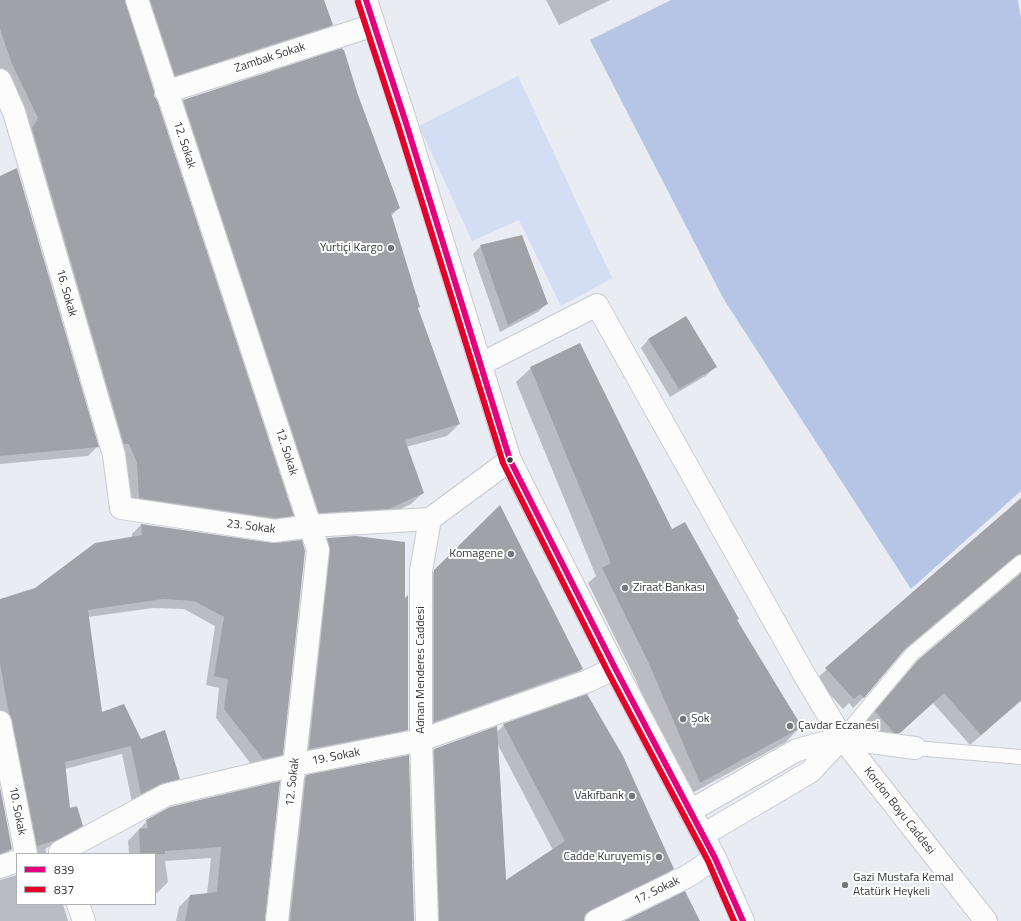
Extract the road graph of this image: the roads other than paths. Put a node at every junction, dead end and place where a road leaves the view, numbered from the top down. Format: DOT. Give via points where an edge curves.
graph roads {
  1 [pos="137,0"];
  2 [pos="366,0"];
  3 [pos="374,25"];
  4 [pos="0,80"];
  5 [pos="166,92"];
  6 [pos="481,364"];
  7 [pos="510,460"];
  8 [pos="121,508"];
  9 [pos="430,519"];
  10 [pos="310,526"];
  11 [pos="1021,562"];
  12 [pos="615,668"];
  13 [pos="0,722"];
  14 [pos="842,738"];
  15 [pos="421,740"];
  16 [pos="914,748"];
  17 [pos="1021,757"];
  18 [pos="294,765"];
  19 [pos="690,811"];
  20 [pos="703,835"];
  21 [pos="26,853"];
  22 [pos="56,853"];
  23 [pos="715,858"];
  24 [pos="16,861"];
  25 [pos="0,867"];
  26 [pos="78,905"];
  27 [pos="84,921"];
  28 [pos="277,921"];
  29 [pos="427,921"];
  30 [pos="596,921"];
  31 [pos="743,921"];
  32 [pos="986,921"];
  1 -- 5 [label="street, 12. Sokak"];
  2 -- 3 [label="street"];
  3 -- 5 [label="street, Zambak Sokak"];
  3 -- 6 [label="street"];
  4 -- 8 [label="street, 16. Sokak" via="14,112 114,455"];
  5 -- 10 [label="street, 12. Sokak"];
  6 -- 7 [label="street"];
  6 -- 14 [label="street, Kordon Boyu Caddesi" via="597,305"];
  7 -- 9 [label="street"];
  7 -- 12 [label="street"];
  8 -- 10 [label="street, 23. Sokak" via="275,531"];
  9 -- 10 [label="street, 23. Sokak"];
  9 -- 15 [label="street, Adnan Menderes Caddesi" via="421,571"];
  10 -- 18 [label="street, 12. Sokak" via="318,550"];
  11 -- 14 [label="lane" via="912,654"];
  12 -- 15 [label="street, 19. Sokak" via="588,681"];
  12 -- 19 [label="street"];
  13 -- 21 [label="street, 10. Sokak"];
  14 -- 16 [label="street"];
  14 -- 19 [label="street" via="797,750"];
  14 -- 20 [label="street" via="810,772"];
  14 -- 32 [label="street, Kordon Boyu Caddesi"];
  15 -- 18 [label="street, 19. Sokak"];
  15 -- 29 [label="street, Adnan Menderes Caddesi"];
  16 -- 17 [label="lane"];
  18 -- 22 [label="street, 19. Sokak" via="166,795"];
  18 -- 28 [label="street, 12. Sokak"];
  19 -- 20 [label="street"];
  20 -- 23 [label="street"];
  23 -- 30 [label="street, 17. Sokak" via="688,876"];
  23 -- 31 [label="street"];
  24 -- 25 [label="street"];
  26 -- 27 [label="street"];
}
